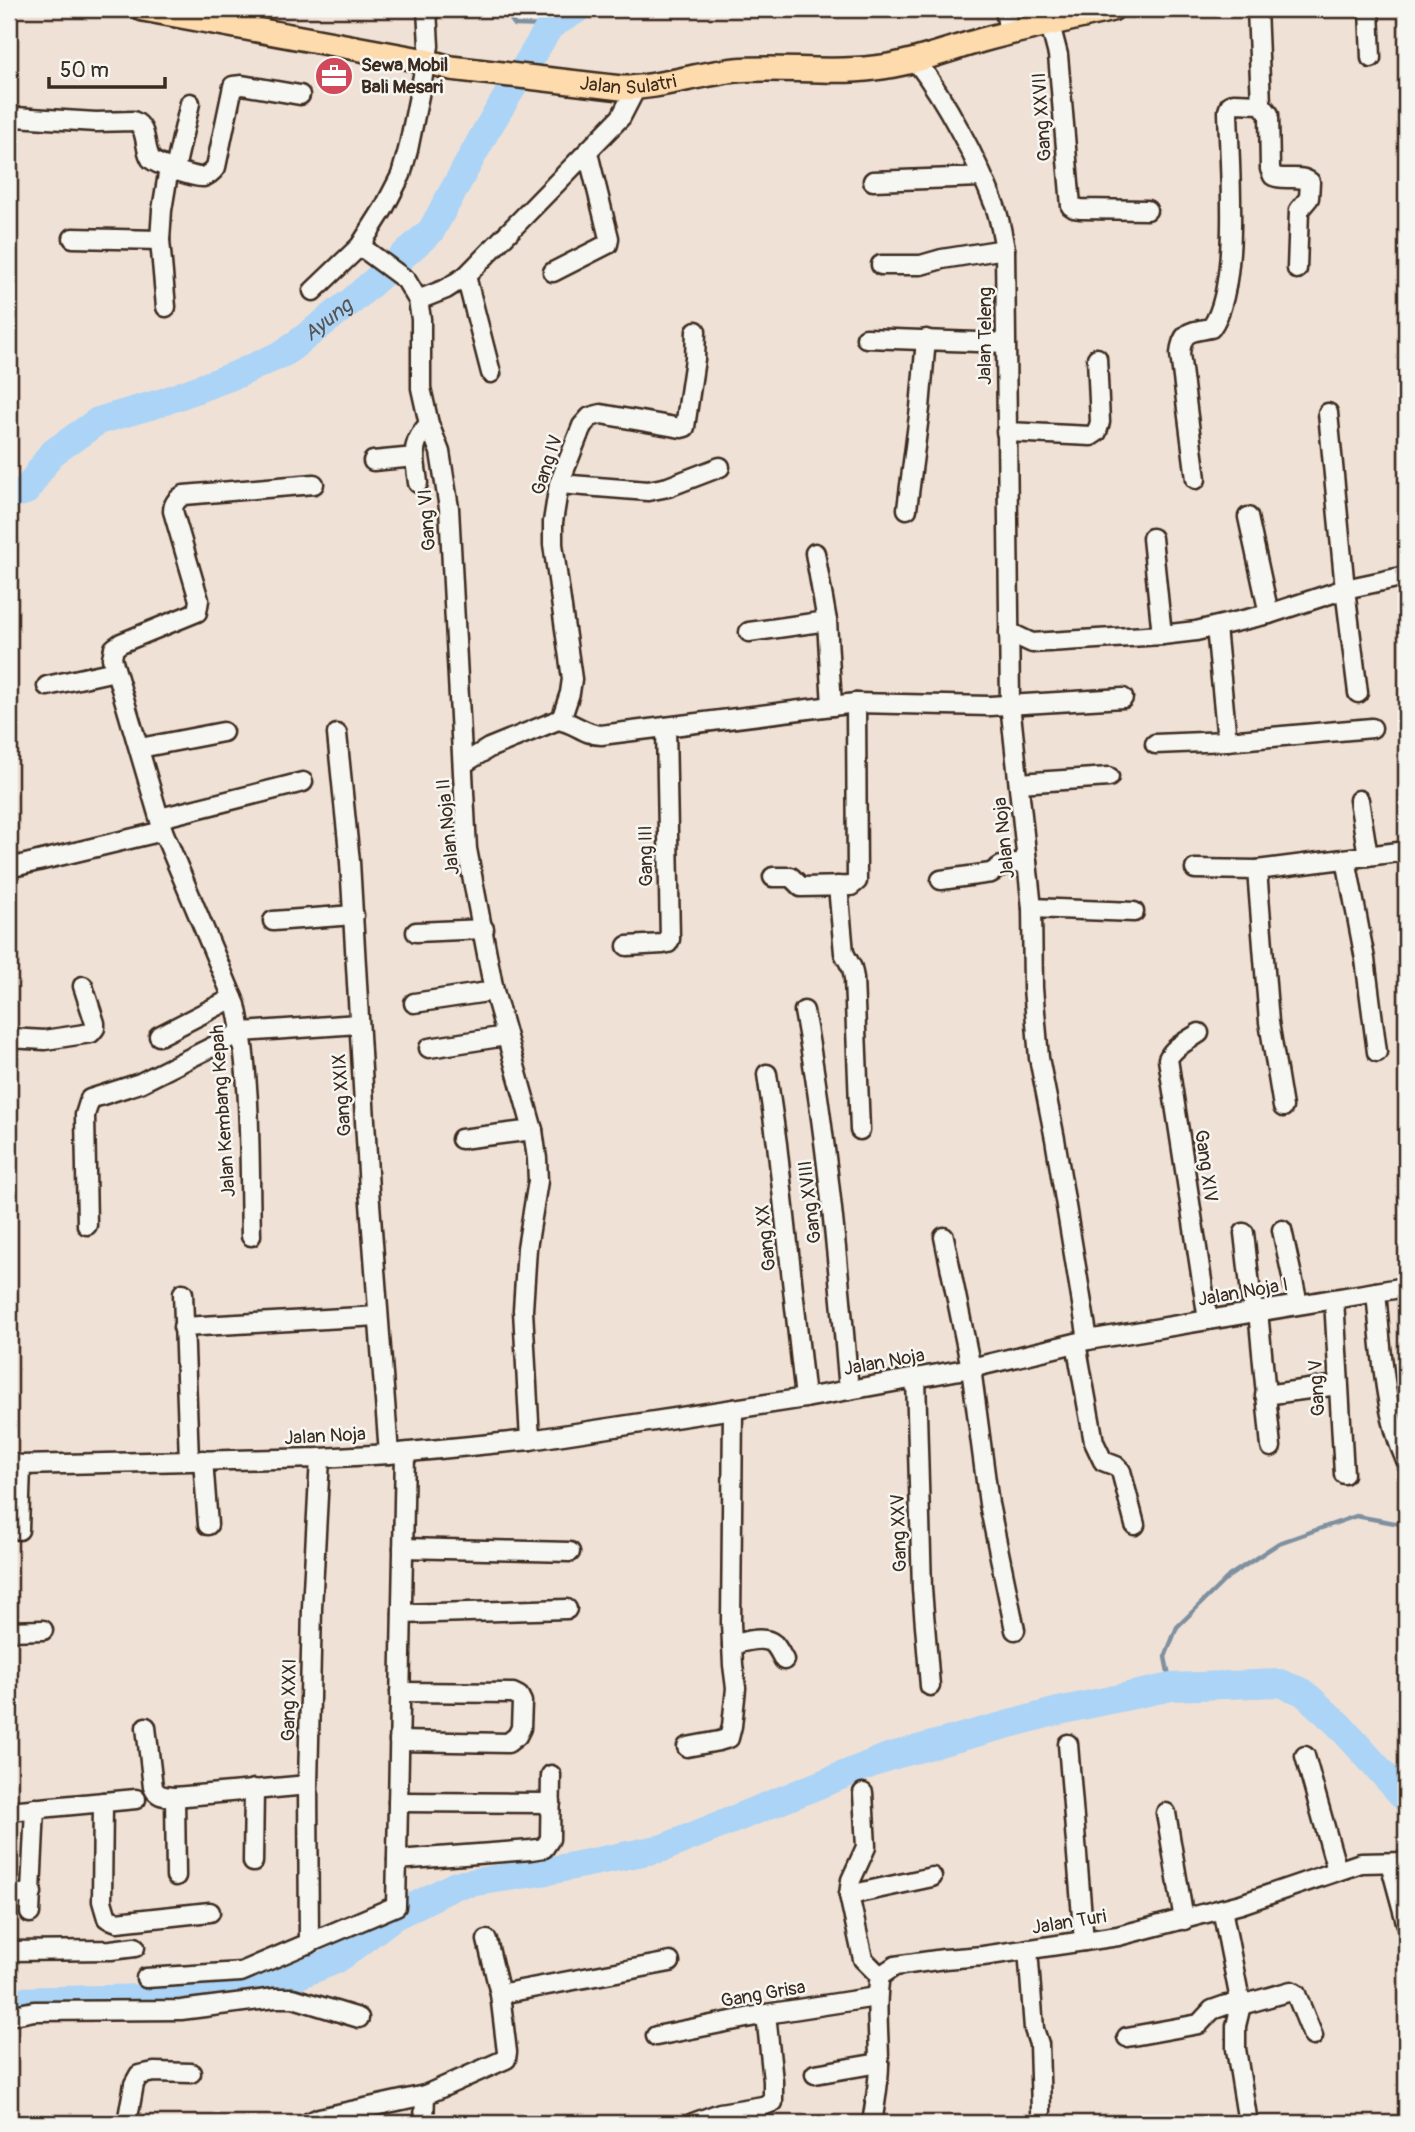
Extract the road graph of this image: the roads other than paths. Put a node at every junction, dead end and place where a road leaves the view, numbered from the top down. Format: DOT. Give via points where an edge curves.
graph roads {
  1 [pos="143,9"];
  2 [pos="428,9"];
  3 [pos="1005,9"];
  4 [pos="1112,9"];
  5 [pos="1257,9"];
  6 [pos="1369,9"];
  7 [pos="1049,17"];
  8 [pos="1009,34"];
  9 [pos="1371,58"];
  10 [pos="426,61"];
  11 [pos="916,61"];
  12 [pos="636,88"];
  13 [pos="300,94"];
  14 [pos="190,103"];
  15 [pos="1261,104"];
  16 [pos="9,114"];
  17 [pos="588,153"];
  18 [pos="172,169"];
  19 [pos="981,177"];
  20 [pos="873,181"];
  21 [pos="1147,210"];
  22 [pos="73,238"];
  23 [pos="160,240"];
  24 [pos="360,246"];
  25 [pos="1005,248"];
  26 [pos="881,265"];
  27 [pos="1297,269"];
  28 [pos="553,272"];
  29 [pos="466,276"];
  30 [pos="313,291"];
  31 [pos="418,300"];
  32 [pos="166,307"];
  33 [pos="696,331"];
  34 [pos="866,338"];
  35 [pos="926,339"];
  36 [pos="1005,343"];
  37 [pos="1097,358"];
  38 [pos="492,373"];
  39 [pos="1328,413"];
  40 [pos="429,424"];
  41 [pos="1006,432"];
  42 [pos="415,457"];
  43 [pos="373,461"];
  44 [pos="720,467"];
  45 [pos="1196,479"];
  46 [pos="418,483"];
  47 [pos="314,484"];
  48 [pos="559,484"];
  49 [pos="907,509"];
  50 [pos="1248,517"];
  51 [pos="1152,538"];
  52 [pos="815,553"];
  53 [pos="1406,576"];
  54 [pos="1345,589"];
  55 [pos="1269,614"];
  56 [pos="827,621"];
  57 [pos="1216,627"];
  58 [pos="749,632"];
  59 [pos="1009,632"];
  60 [pos="1162,635"];
  61 [pos="1032,643"];
  62 [pos="1010,666"];
  63 [pos="115,671"];
  64 [pos="47,686"];
  65 [pos="1358,693"];
  66 [pos="1123,698"];
  67 [pos="856,703"];
  68 [pos="1010,704"];
  69 [pos="832,706"];
  70 [pos="561,720"];
  71 [pos="666,727"];
  72 [pos="1372,728"];
  73 [pos="223,732"];
  74 [pos="337,734"];
  75 [pos="1227,741"];
  76 [pos="1155,744"];
  77 [pos="140,748"];
  78 [pos="463,764"];
  79 [pos="1109,777"];
  80 [pos="303,782"];
  81 [pos="1019,783"];
  82 [pos="1359,800"];
  83 [pos="161,825"];
  84 [pos="1406,851"];
  85 [pos="1368,856"];
  86 [pos="1346,859"];
  87 [pos="1027,861"];
  88 [pos="9,868"];
  89 [pos="1195,869"];
  90 [pos="1257,870"];
  91 [pos="773,877"];
  92 [pos="941,880"];
  93 [pos="838,886"];
  94 [pos="1032,908"];
  95 [pos="1134,912"];
  96 [pos="354,915"];
  97 [pos="273,921"];
  98 [pos="484,929"];
  99 [pos="416,932"];
  100 [pos="627,946"];
  101 [pos="83,986"];
  102 [pos="494,990"];
  103 [pos="233,998"];
  104 [pos="414,1003"];
  105 [pos="804,1011"];
  106 [pos="358,1024"];
  107 [pos="242,1032"];
  108 [pos="1199,1033"];
  109 [pos="159,1036"];
  110 [pos="506,1036"];
  111 [pos="9,1038"];
  112 [pos="429,1048"];
  113 [pos="1377,1052"];
  114 [pos="767,1074"];
  115 [pos="1283,1107"];
  116 [pos="533,1130"];
  117 [pos="860,1130"];
  118 [pos="461,1139"];
  119 [pos="87,1225"];
  120 [pos="1282,1230"];
  121 [pos="1244,1233"];
  122 [pos="251,1236"];
  123 [pos="944,1237"];
  124 [pos="1406,1287"];
  125 [pos="1376,1292"];
  126 [pos="183,1293"];
  127 [pos="1334,1299"];
  128 [pos="1298,1304"];
  129 [pos="1256,1312"];
  130 [pos="378,1317"];
  131 [pos="1208,1320"];
  132 [pos="183,1327"];
  133 [pos="1082,1341"];
  134 [pos="971,1368"];
  135 [pos="916,1378"];
  136 [pos="1338,1385"];
  137 [pos="849,1390"];
  138 [pos="1265,1395"];
  139 [pos="805,1398"];
  140 [pos="733,1409"];
  141 [pos="530,1440"];
  142 [pos="1271,1447"];
  143 [pos="397,1453"];
  144 [pos="320,1458"];
  145 [pos="196,1460"];
  146 [pos="1406,1460"];
  147 [pos="15,1464"];
  148 [pos="1344,1474"];
  149 [pos="208,1525"];
  150 [pos="1135,1525"];
  151 [pos="19,1530"];
  152 [pos="403,1548"];
  153 [pos="570,1552"];
  154 [pos="567,1609"];
  155 [pos="402,1614"];
  156 [pos="43,1630"];
  157 [pos="1015,1630"];
  158 [pos="9,1631"];
  159 [pos="732,1645"];
  160 [pos="784,1660"];
  161 [pos="930,1686"];
  162 [pos="400,1692"];
  163 [pos="146,1727"];
  164 [pos="399,1741"];
  165 [pos="1068,1744"];
  166 [pos="687,1747"];
  167 [pos="1305,1756"];
  168 [pos="551,1774"];
  169 [pos="308,1784"];
  170 [pos="254,1789"];
  171 [pos="863,1793"];
  172 [pos="175,1797"];
  173 [pos="136,1799"];
  174 [pos="103,1802"];
  175 [pos="398,1802"];
  176 [pos="551,1803"];
  177 [pos="35,1808"];
  178 [pos="9,1811"];
  179 [pos="1166,1812"];
  180 [pos="397,1860"];
  181 [pos="253,1862"];
  182 [pos="1398,1862"];
  183 [pos="1337,1870"];
  184 [pos="176,1876"];
  185 [pos="932,1877"];
  186 [pos="32,1893"];
  187 [pos="9,1895"];
  188 [pos="849,1895"];
  189 [pos="1222,1909"];
  190 [pos="210,1912"];
  191 [pos="30,1913"];
  192 [pos="1184,1920"];
  193 [pos="1406,1922"];
  194 [pos="487,1940"];
  195 [pos="1084,1941"];
  196 [pos="309,1944"];
  197 [pos="135,1947"];
  198 [pos="1028,1949"];
  199 [pos="9,1951"];
  200 [pos="670,1962"];
  201 [pos="880,1976"];
  202 [pos="146,1978"];
  203 [pos="500,1994"];
  204 [pos="876,1997"];
  205 [pos="1241,2005"];
  206 [pos="766,2014"];
  207 [pos="9,2016"];
  208 [pos="359,2018"];
  209 [pos="656,2036"];
  210 [pos="1127,2036"];
  211 [pos="1313,2036"];
  212 [pos="879,2063"];
  213 [pos="191,2073"];
  214 [pos="815,2074"];
  215 [pos="425,2095"];
  216 [pos="1041,2111"];
  217 [pos="127,2123"];
  218 [pos="308,2123"];
  219 [pos="424,2123"];
  220 [pos="694,2123"];
  221 [pos="872,2123"];
  222 [pos="1248,2123"];
  1 -- 10 [label="main road, Jalan Sulatri"];
  2 -- 10 [label="street"];
  3 -- 8 [label="street"];
  4 -- 7 [label="main road, Jalan Sulatri"];
  5 -- 15 [label="street"];
  6 -- 9 [label="street"];
  7 -- 8 [label="main road, Jalan Sulatri"];
  7 -- 21 [label="street, Gang XXVII" via="1058,55 1072,206"];
  8 -- 11 [label="main road, Jalan Sulatri"];
  10 -- 12 [label="main road, Jalan Sulatri" via="580,85"];
  10 -- 24 [label="street" via="401,175"];
  11 -- 12 [label="main road, Jalan Sulatri" via="860,70 740,70"];
  11 -- 19 [label="street, Jalan Teleng"];
  12 -- 17 [label="street" via="621,117"];
  13 -- 18 [label="street" via="233,86 214,170 200,177"];
  14 -- 18 [label="street"];
  15 -- 27 [label="street" via="1269,114 1271,173 1310,182 1309,198 1299,211"];
  15 -- 45 [label="street" via="1230,105 1231,257 1221,311 1211,328 1191,331 1181,343"];
  16 -- 18 [label="street" via="138,123 156,165"];
  17 -- 28 [label="street" via="608,244"];
  17 -- 29 [label="street"];
  18 -- 23 [label="street"];
  19 -- 20 [label="street"];
  19 -- 25 [label="street, Jalan Teleng" via="995,206"];
  22 -- 23 [label="street"];
  23 -- 32 [label="street"];
  24 -- 30 [label="street"];
  24 -- 31 [label="street, Gang VI" via="406,281"];
  25 -- 26 [label="street" via="921,265"];
  25 -- 36 [label="street, Jalan Teleng"];
  29 -- 31 [label="street"];
  29 -- 38 [label="street"];
  31 -- 40 [label="street, Gang VI" via="420,374"];
  33 -- 48 [label="street, Gang IV" via="686,426 601,414 590,417"];
  34 -- 35 [label="street"];
  35 -- 36 [label="street"];
  35 -- 49 [label="street"];
  36 -- 41 [label="street, Jalan Teleng"];
  37 -- 41 [label="street" via="1097,432 1091,436"];
  39 -- 54 [label="street"];
  40 -- 42 [label="street" via="416,439"];
  40 -- 78 [label="street, Gang VI" via="440,452 449,509"];
  41 -- 59 [label="street, Jalan Teleng"];
  42 -- 43 [label="street"];
  42 -- 46 [label="street"];
  44 -- 48 [label="street" via="648,491"];
  47 -- 63 [label="street, Jalan Kembang Kepah" via="179,498 173,511 199,600 197,612 114,648"];
  48 -- 70 [label="street, Gang IV" via="553,544 572,679"];
  50 -- 55 [label="street"];
  51 -- 60 [label="street"];
  52 -- 56 [label="street"];
  53 -- 54 [label="street"];
  54 -- 55 [label="street"];
  54 -- 65 [label="street"];
  55 -- 57 [label="street"];
  56 -- 58 [label="street"];
  56 -- 69 [label="street"];
  57 -- 60 [label="street"];
  57 -- 75 [label="street"];
  59 -- 61 [label="street"];
  59 -- 62 [label="street, Jalan Noja"];
  60 -- 61 [label="street"];
  61 -- 62 [label="street"];
  62 -- 68 [label="street, Jalan Noja"];
  63 -- 64 [label="street"];
  63 -- 77 [label="street, Jalan Kembang Kepah"];
  66 -- 68 [label="street"];
  67 -- 68 [label="street"];
  67 -- 69 [label="street"];
  67 -- 93 [label="street" via="858,875 854,885"];
  68 -- 81 [label="street, Jalan Noja"];
  69 -- 71 [label="street"];
  70 -- 71 [label="street" via="596,735"];
  70 -- 78 [label="street, Jalan Noja II" via="489,748"];
  71 -- 100 [label="street, Gang III" via="670,939 663,944"];
  72 -- 75 [label="street"];
  73 -- 77 [label="street"];
  74 -- 96 [label="street, Gang XXIX"];
  75 -- 76 [label="street"];
  77 -- 83 [label="street, Jalan Kembang Kepah"];
  78 -- 98 [label="street, Jalan Noja II" via="467,849"];
  79 -- 81 [label="street"];
  80 -- 83 [label="street"];
  81 -- 87 [label="street, Jalan Noja"];
  82 -- 85 [label="street"];
  83 -- 88 [label="street"];
  83 -- 103 [label="street, Jalan Kembang Kepah"];
  84 -- 85 [label="street"];
  85 -- 86 [label="street"];
  86 -- 90 [label="street"];
  86 -- 113 [label="street"];
  87 -- 92 [label="street" via="991,873"];
  87 -- 94 [label="street, Jalan Noja"];
  89 -- 90 [label="street"];
  90 -- 115 [label="street" via="1269,1022"];
  91 -- 93 [label="street" via="791,877 801,887"];
  93 -- 117 [label="street" via="844,953 854,978"];
  94 -- 95 [label="street"];
  94 -- 133 [label="street, Jalan Noja" via="1039,1058 1055,1139"];
  96 -- 97 [label="street"];
  96 -- 106 [label="street, Gang XXIX"];
  98 -- 99 [label="street"];
  98 -- 102 [label="street, Jalan Noja II"];
  101 -- 111 [label="street" via="95,1023 91,1033 45,1040"];
  102 -- 104 [label="street"];
  102 -- 110 [label="street, Jalan Noja II"];
  103 -- 107 [label="street, Jalan Kembang Kepah"];
  103 -- 109 [label="street"];
  105 -- 137 [label="street, Gang XVIII" via="836,1238"];
  106 -- 107 [label="street"];
  106 -- 130 [label="street, Gang XXIX"];
  107 -- 119 [label="street" via="140,1083 88,1100"];
  107 -- 122 [label="street, Jalan Kembang Kepah"];
  108 -- 131 [label="street, Gang XIV" via="1168,1059"];
  110 -- 112 [label="street"];
  110 -- 116 [label="street, Jalan Noja II"];
  114 -- 139 [label="street, Gang XX"];
  116 -- 118 [label="street"];
  116 -- 141 [label="street, Jalan Noja II" via="538,1181 523,1310"];
  120 -- 128 [label="street"];
  121 -- 129 [label="street"];
  123 -- 134 [label="street"];
  124 -- 125 [label="street, Jalan Noja I"];
  125 -- 127 [label="street, Jalan Noja I"];
  125 -- 146 [label="street" via="1396,1437"];
  126 -- 132 [label="street"];
  127 -- 128 [label="street, Jalan Noja I"];
  127 -- 136 [label="street, Gang V"];
  128 -- 129 [label="street, Jalan Noja I"];
  129 -- 131 [label="street, Jalan Noja I"];
  129 -- 138 [label="street"];
  130 -- 132 [label="street"];
  130 -- 143 [label="street, Gang XXIX"];
  131 -- 133 [label="street, Jalan Noja I"];
  132 -- 145 [label="street"];
  133 -- 134 [label="street, Jalan Noja"];
  133 -- 150 [label="street" via="1094,1442 1103,1461 1121,1471"];
  134 -- 135 [label="street, Jalan Noja"];
  134 -- 157 [label="street" via="989,1504"];
  135 -- 137 [label="street, Jalan Noja"];
  135 -- 161 [label="street, Gang XXV" via="922,1589"];
  136 -- 138 [label="street"];
  136 -- 148 [label="street, Gang V"];
  137 -- 139 [label="street, Jalan Noja"];
  138 -- 142 [label="street"];
  139 -- 140 [label="street, Jalan Noja"];
  140 -- 141 [label="street, Jalan Noja"];
  140 -- 159 [label="street"];
  141 -- 143 [label="street, Jalan Noja"];
  143 -- 144 [label="street, Jalan Noja"];
  143 -- 152 [label="street, Gang XXIX"];
  144 -- 145 [label="street, Jalan Noja"];
  144 -- 169 [label="street, Gang XXXI"];
  145 -- 147 [label="street, Jalan Noja"];
  145 -- 149 [label="street"];
  147 -- 151 [label="street"];
  152 -- 153 [label="street"];
  152 -- 155 [label="street, Gang XXIX"];
  154 -- 155 [label="street"];
  155 -- 162 [label="street, Gang XXIX"];
  156 -- 158 [label="street"];
  159 -- 160 [label="street" via="767,1641"];
  159 -- 166 [label="street" via="736,1688 729,1738"];
  162 -- 164 [label="street, Gang XXIX"];
  162 -- 164 [label="street" via="513,1693 522,1702 521,1728 508,1743"];
  163 -- 172 [label="street" via="155,1793"];
  164 -- 175 [label="street, Gang XXIX"];
  165 -- 195 [label="street"];
  167 -- 183 [label="street"];
  168 -- 176 [label="street"];
  169 -- 170 [label="street"];
  169 -- 196 [label="street, Gang XXXI"];
  170 -- 172 [label="street"];
  170 -- 181 [label="street"];
  171 -- 188 [label="street" via="866,1847"];
  172 -- 184 [label="street"];
  173 -- 174 [label="street"];
  174 -- 177 [label="street"];
  174 -- 190 [label="street" via="102,1901 107,1918 117,1922"];
  175 -- 176 [label="street"];
  175 -- 180 [label="street, Gang XXIX"];
  176 -- 180 [label="street" via="550,1839 544,1847"];
  177 -- 178 [label="street"];
  177 -- 186 [label="street"];
  179 -- 192 [label="street"];
  180 -- 196 [label="street, Gang XXIX" via="396,1906"];
  182 -- 183 [label="street, Jalan Turi" via="1361,1863"];
  182 -- 193 [label="street"];
  183 -- 189 [label="street, Jalan Turi"];
  185 -- 188 [label="street"];
  186 -- 187 [label="street"];
  186 -- 191 [label="street"];
  188 -- 201 [label="street" via="863,1959"];
  189 -- 192 [label="street, Jalan Turi"];
  189 -- 205 [label="street"];
  192 -- 195 [label="street, Jalan Turi"];
  194 -- 203 [label="street"];
  195 -- 198 [label="street, Jalan Turi"];
  196 -- 202 [label="street" via="241,1972"];
  197 -- 199 [label="street"];
  198 -- 201 [label="street, Jalan Turi" via="895,1966"];
  198 -- 216 [label="street"];
  200 -- 203 [label="street"];
  201 -- 204 [label="street"];
  203 -- 215 [label="street" via="506,2059"];
  204 -- 206 [label="street, Gang Grisa"];
  204 -- 212 [label="street"];
  205 -- 210 [label="street" via="1212,2010 1199,2024"];
  205 -- 211 [label="street" via="1293,1992"];
  205 -- 222 [label="street" via="1236,2049"];
  206 -- 209 [label="street, Gang Grisa"];
  206 -- 220 [label="street" via="774,2102"];
  207 -- 208 [label="street" via="34,2011 181,2010 293,1998"];
  212 -- 214 [label="street"];
  212 -- 221 [label="street"];
  213 -- 217 [label="street" via="139,2075"];
  215 -- 218 [label="street"];
  215 -- 219 [label="street"];
}
